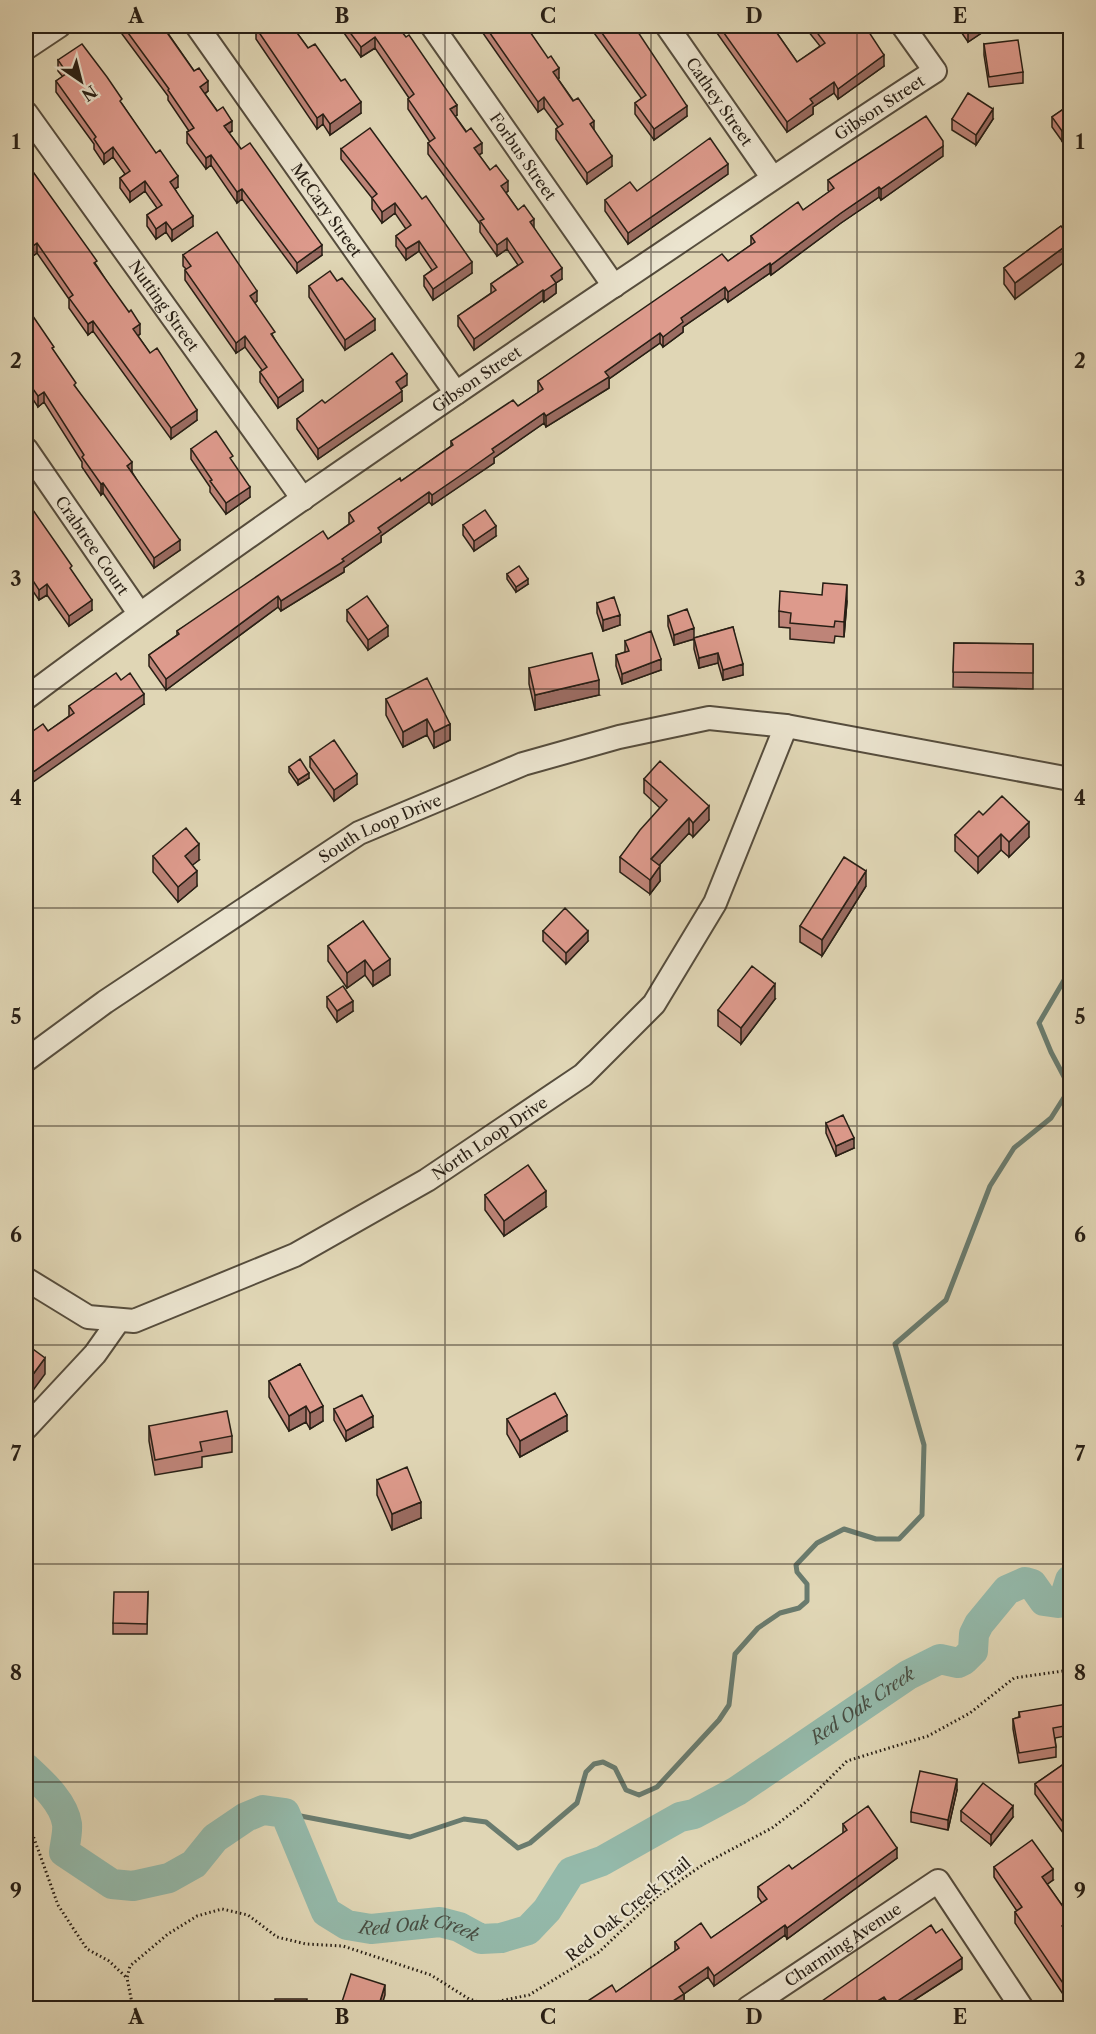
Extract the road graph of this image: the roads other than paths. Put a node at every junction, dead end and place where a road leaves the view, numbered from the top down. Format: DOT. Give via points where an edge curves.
graph roads {
  1 [pos="59,26"];
  2 [pos="197,26"];
  3 [pos="432,26"];
  4 [pos="667,26"];
  5 [pos="903,26"];
  6 [pos="26,48"];
  7 [pos="26,113"];
  8 [pos="772,177"];
  9 [pos="614,286"];
  10 [pos="456,393"];
  11 [pos="26,449"];
  12 [pos="303,499"];
  13 [pos="139,613"];
  14 [pos="26,698"];
  15 [pos="786,726"];
  16 [pos="1071,779"];
  17 [pos="26,1060"];
  18 [pos="26,1279"];
  19 [pos="119,1320"];
  20 [pos="26,1428"];
  21 [pos="748,2008"];
  22 [pos="1022,2008"];
  1 -- 6 [label="street"];
  2 -- 10 [label="street, McCary Street"];
  3 -- 9 [label="street, Forbus Street"];
  4 -- 8 [label="street, Cathey Street"];
  5 -- 8 [label="street, Gibson Street" via="935,71"];
  7 -- 12 [label="street, Nutting Street"];
  8 -- 9 [label="street, Gibson Street"];
  9 -- 10 [label="street, Gibson Street"];
  10 -- 12 [label="street, Gibson Street"];
  11 -- 13 [label="street, Crabtree Court"];
  12 -- 13 [label="street, Gibson Street"];
  13 -- 14 [label="street, Gibson Street"];
  15 -- 16 [label="street, South Loop Drive"];
  15 -- 17 [label="street, South Loop Drive" via="709,718 619,737 523,764 359,833 105,1002"];
  15 -- 19 [label="street, North Loop Drive" via="715,903 654,1004 583,1075 428,1180 295,1255 134,1322"];
  18 -- 19 [label="street, North Loop Drive" via="88,1317"];
  19 -- 20 [label="street" via="95,1354"];
  21 -- 22 [label="street, Charming Avenue" via="938,1881"];
}
